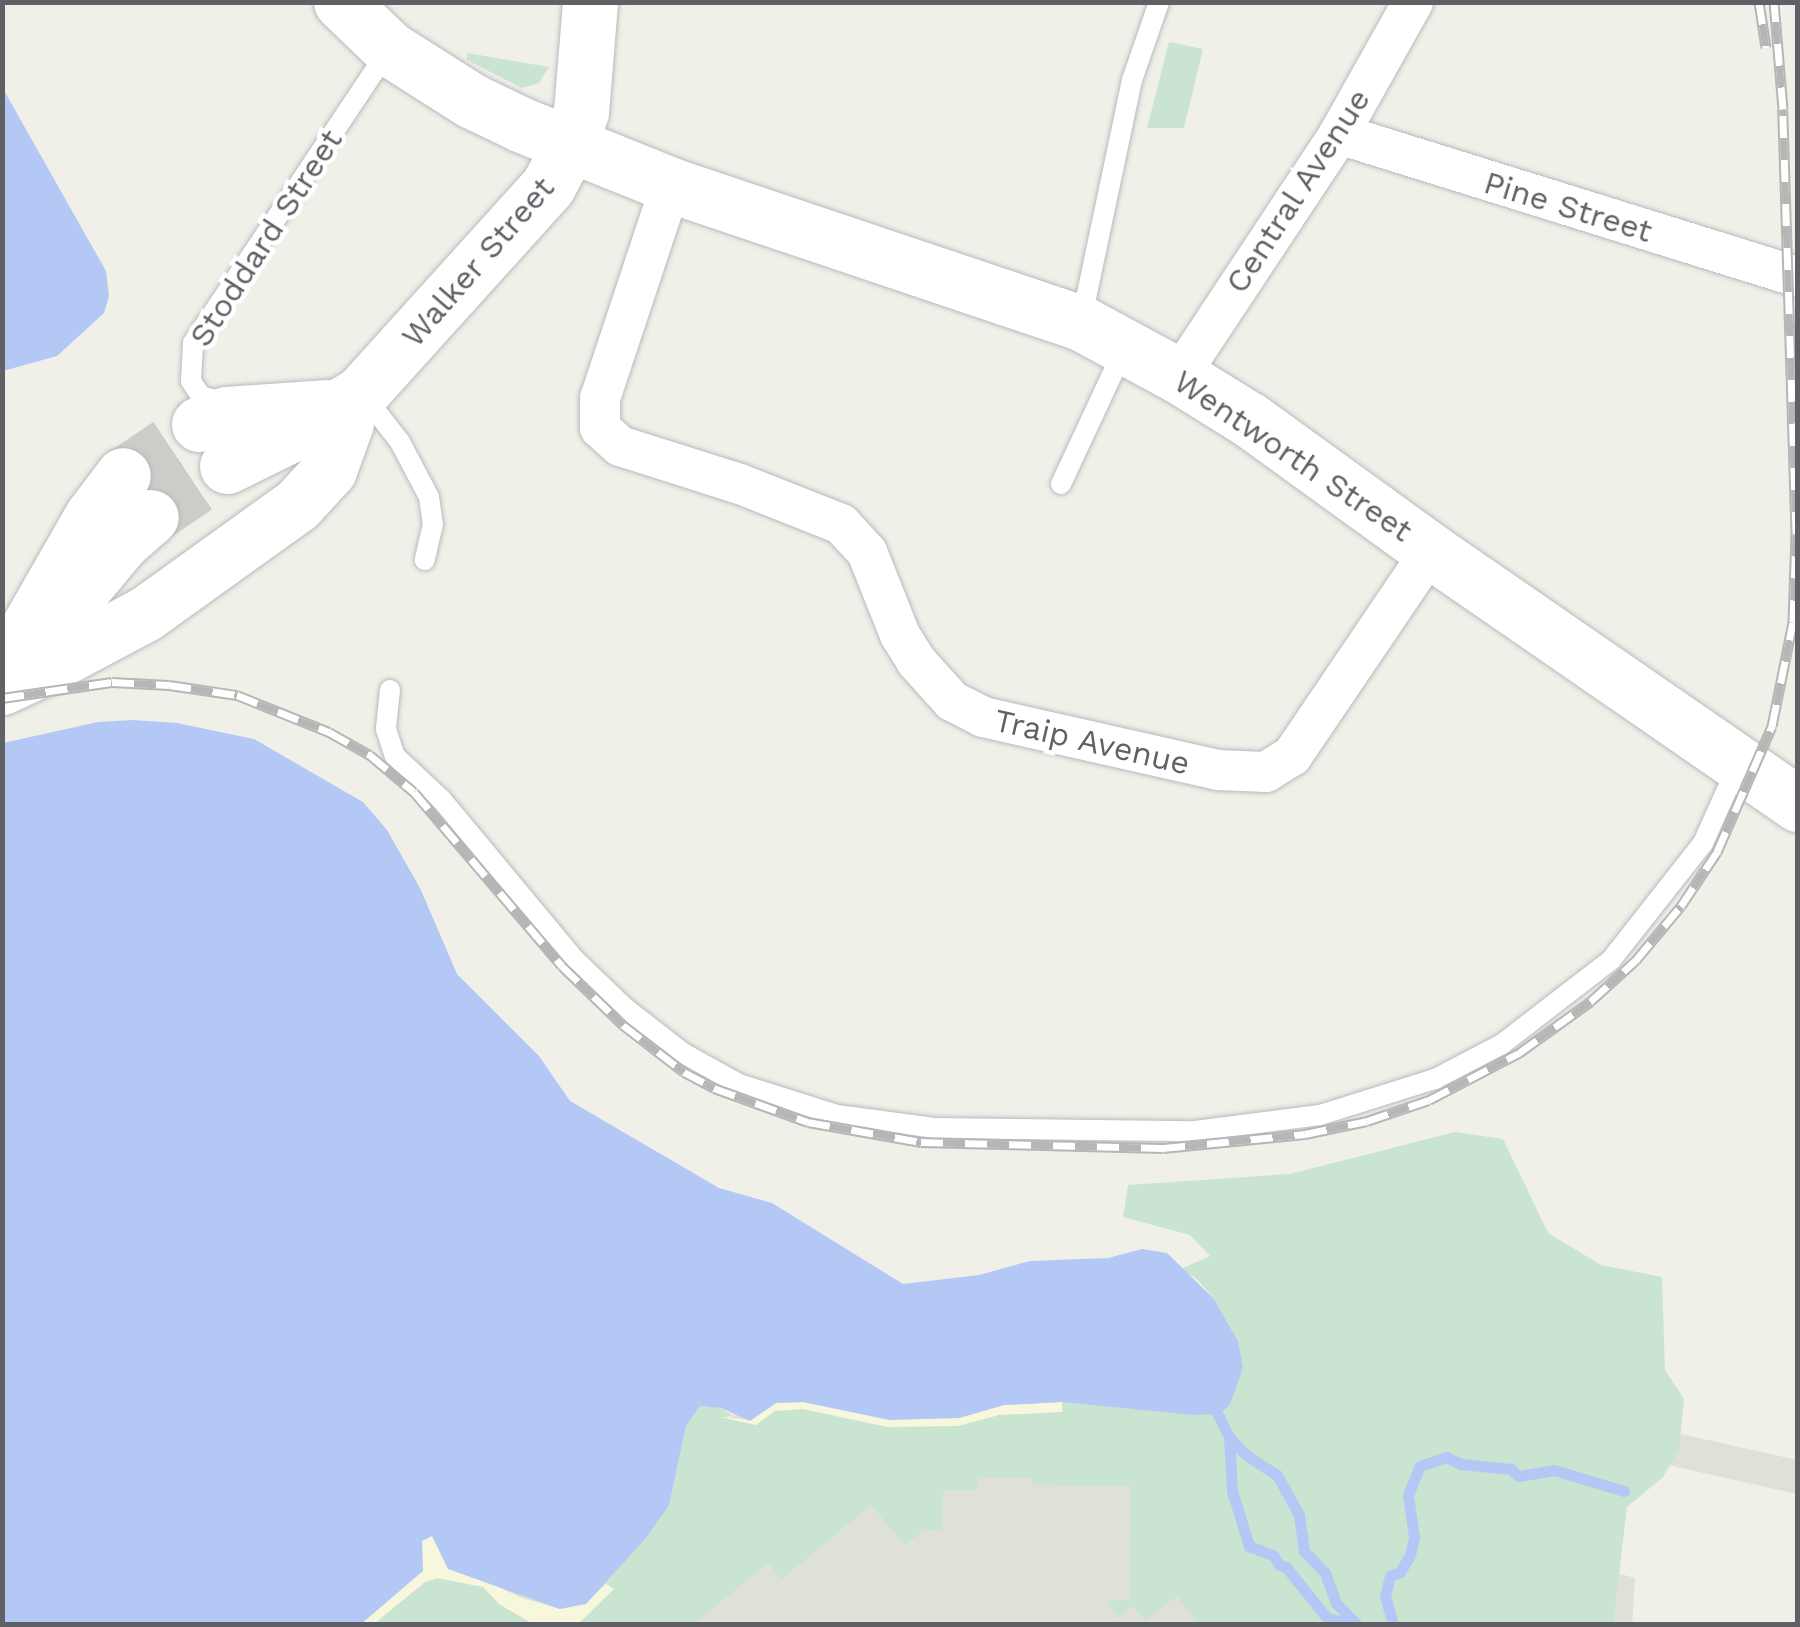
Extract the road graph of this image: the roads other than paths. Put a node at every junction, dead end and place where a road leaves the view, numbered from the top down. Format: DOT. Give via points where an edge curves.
graph roads {
  1 [pos="341,2"];
  2 [pos="590,2"];
  3 [pos="1159,2"];
  4 [pos="1413,2"];
  5 [pos="390,49"];
  6 [pos="1339,134"];
  7 [pos="570,144"];
  8 [pos="671,185"];
  9 [pos="1798,277"];
  10 [pos="1103,335"];
  11 [pos="1179,376"];
  12 [pos="350,407"];
  13 [pos="1061,484"];
  14 [pos="1431,551"];
  15 [pos="426,560"];
  16 [pos="16,666"];
  17 [pos="390,690"];
  18 [pos="1739,763"];
  19 [pos="1798,804"];
  1 -- 5 [label="street, Wentworth Street"];
  2 -- 7 [label="street, Walker Street" via="581,112"];
  3 -- 10 [label="lane" via="1132,80"];
  4 -- 6 [label="street, Central Avenue"];
  5 -- 7 [label="street, Wentworth Street" via="472,101"];
  5 -- 12 [label="lane, Stoddard Street" via="193,344 189,362 201,396 216,402 312,390"];
  6 -- 9 [label="street, Pine Street"];
  6 -- 11 [label="street, Central Avenue"];
  7 -- 8 [label="street, Wentworth Street"];
  7 -- 12 [label="street, Walker Street" via="548,186"];
  8 -- 10 [label="street, Wentworth Street"];
  8 -- 14 [label="street, Traip Avenue" via="600,398 600,428 620,446 842,524 867,552 916,661 952,701 983,717 1218,770 1266,772 1292,756"];
  10 -- 11 [label="street, Wentworth Street"];
  10 -- 13 [label="lane"];
  11 -- 14 [label="street, Wentworth Street"];
  12 -- 12 [label="street, Walker Street" via="320,461 224,461"];
  12 -- 15 [label="lane" via="400,442 429,497 433,524"];
  12 -- 16 [label="street" via="329,470 298,504 144,614"];
  14 -- 18 [label="street, Wentworth Street"];
  16 -- 16 [label="street" via="89,628 148,512 85,528"];
  17 -- 18 [label="lane" via="386,729 396,756 474,835 575,960 654,1032 774,1097 837,1116 934,1128 1194,1131 1320,1116 1435,1080 1502,1044 1611,960 1695,855"];
  18 -- 19 [label="street, Wentworth Street"];
}
